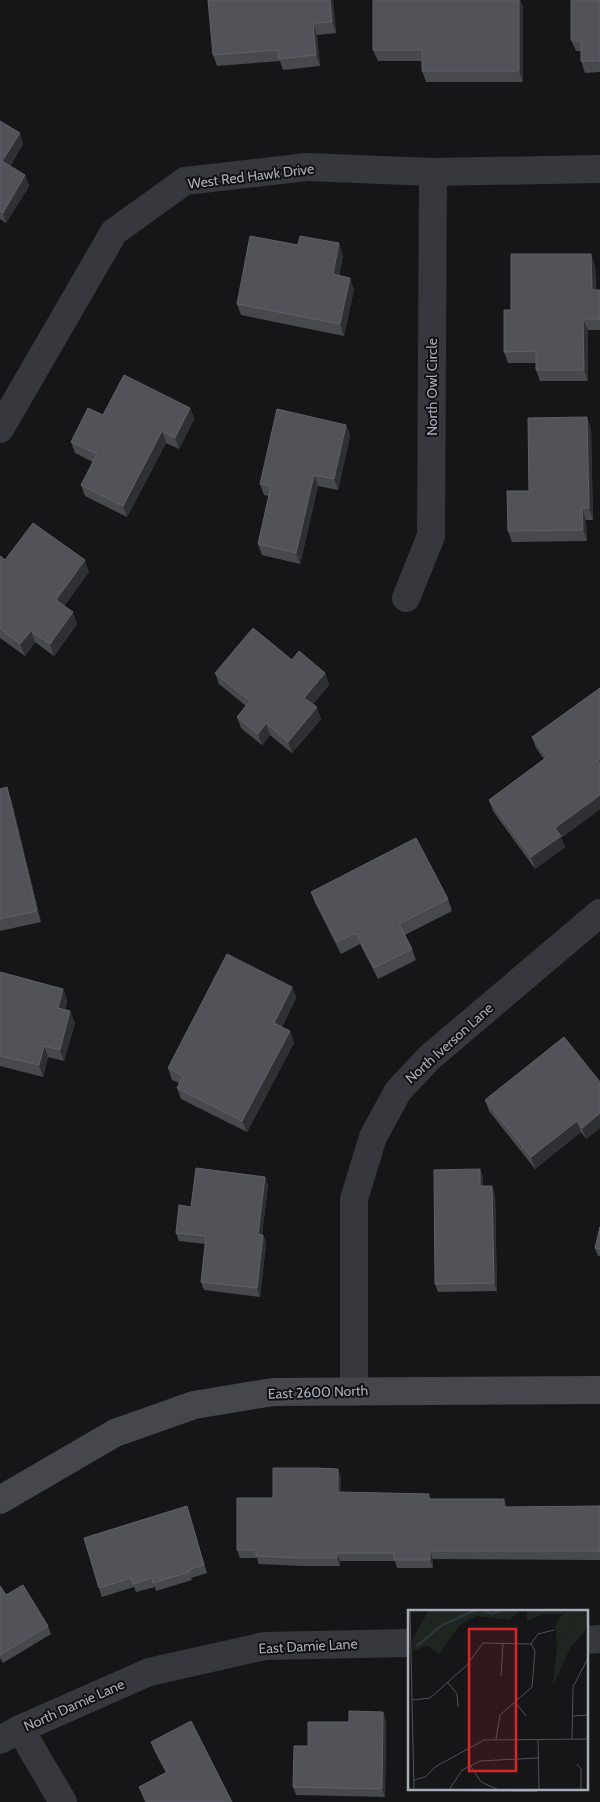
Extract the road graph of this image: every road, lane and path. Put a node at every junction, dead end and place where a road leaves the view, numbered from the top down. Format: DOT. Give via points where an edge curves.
graph roads {
  1 [pos="600,169"];
  2 [pos="433,172"];
  3 [pos="0,429"];
  4 [pos="406,598"];
  5 [pos="598,919"];
  6 [pos="600,1390"];
  7 [pos="354,1391"];
  8 [pos="0,1500"];
  9 [pos="408,1643"];
  10 [pos="149,1672"];
  11 [pos="10,1735"];
  12 [pos="64,1802"];
  1 -- 2 [label="street, West Red Hawk Drive"];
  2 -- 3 [label="street, West Red Hawk Drive" via="307,167 185,181 114,232"];
  2 -- 4 [label="street, North Owl Circle" via="432,536"];
  5 -- 7 [label="street, North Iverson Lane" via="430,1057 398,1091 373,1137 354,1199"];
  6 -- 7 [label="street, East 2600 North"];
  7 -- 8 [label="street, East 2600 North" via="273,1392 194,1405 115,1433"];
  9 -- 10 [label="street, East Damie Lane" via="265,1646"];
  10 -- 11 [label="street, North Damie Lane"];
  11 -- 12 [label="street"];
}
